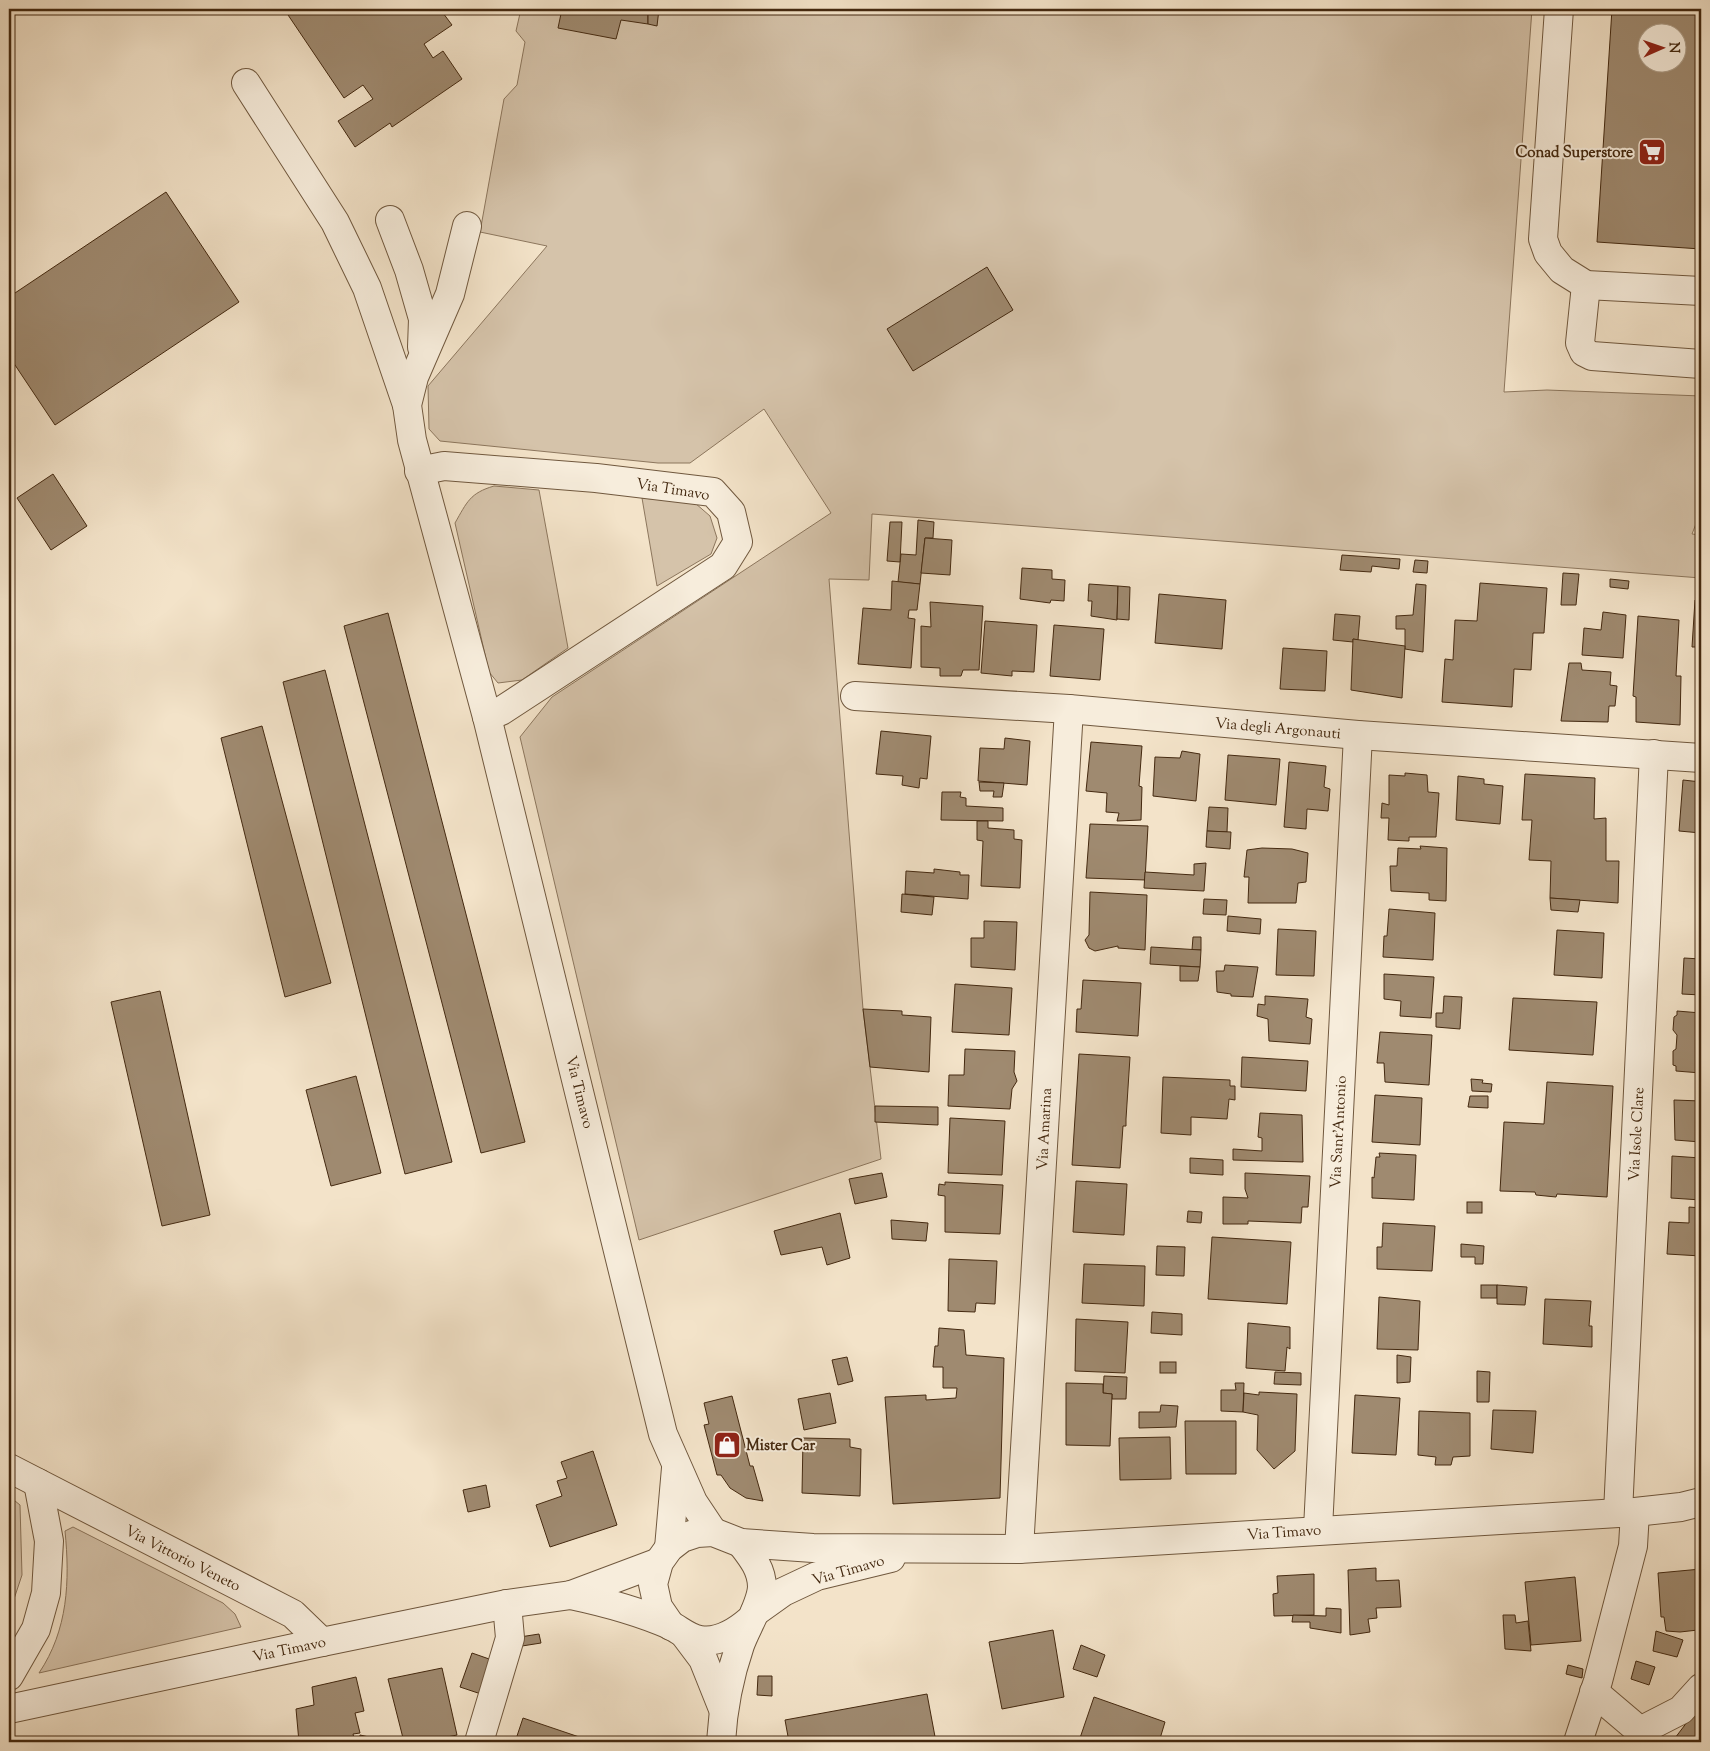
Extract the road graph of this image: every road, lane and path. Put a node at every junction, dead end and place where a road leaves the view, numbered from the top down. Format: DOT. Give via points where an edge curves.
graph roads {
  1 [pos="1559,9"];
  2 [pos="246,83"];
  3 [pos="390,220"];
  4 [pos="467,226"];
  5 [pos="1586,285"];
  6 [pos="1701,291"];
  7 [pos="422,354"];
  8 [pos="1701,364"];
  9 [pos="407,404"];
  10 [pos="419,471"];
  11 [pos="855,696"];
  12 [pos="1069,708"];
  13 [pos="487,717"];
  14 [pos="1358,735"];
  15 [pos="1654,754"];
  16 [pos="1701,758"];
  17 [pos="676,1466"];
  18 [pos="9,1468"];
  19 [pos="38,1484"];
  20 [pos="1695,1507"];
  21 [pos="1626,1513"];
  22 [pos="1318,1529"];
  23 [pos="714,1532"];
  24 [pos="741,1543"];
  25 [pos="934,1547"];
  26 [pos="1019,1549"];
  27 [pos="664,1555"];
  28 [pos="571,1594"];
  29 [pos="507,1604"];
  30 [pos="752,1616"];
  31 [pos="678,1630"];
  32 [pos="322,1642"];
  33 [pos="9,1676"];
  34 [pos="1701,1688"];
  35 [pos="1594,1692"];
  36 [pos="9,1709"];
  37 [pos="722,1709"];
  38 [pos="478,1742"];
  39 [pos="721,1742"];
  40 [pos="1578,1742"];
  1 -- 5 [label="street" via="1543,239 1548,253 1562,270"];
  2 -- 9 [label="street" via="335,222 367,288"];
  3 -- 7 [label="street" via="423,318"];
  4 -- 7 [label="street, Via Timavo" via="450,294"];
  5 -- 6 [label="street"];
  5 -- 8 [label="street" via="1580,343 1584,352 1592,356"];
  7 -- 9 [label="street, Via Timavo"];
  9 -- 10 [label="street, Via Timavo"];
  10 -- 13 [label="street, Via Timavo"];
  10 -- 13 [label="street, Via Timavo" via="453,467 596,478 713,492 731,512 738,542 724,566"];
  11 -- 12 [label="street, Via degli Argonauti"];
  12 -- 14 [label="street, Via degli Argonauti"];
  12 -- 26 [label="street, Via Amarina"];
  13 -- 17 [label="street, Via Timavo" via="663,1434"];
  14 -- 15 [label="street, Via degli Argonauti"];
  14 -- 22 [label="street, Via Sant'Antonio"];
  15 -- 16 [label="street, Via degli Argonauti"];
  15 -- 21 [label="street, Via Isole Clare"];
  17 -- 23 [label="street, Via Timavo" via="693,1502"];
  17 -- 27 [label="street"];
  18 -- 19 [label="street, Via Vittorio Veneto"];
  19 -- 32 [label="street, Via Vittorio Veneto" via="293,1614"];
  19 -- 33 [label="street" via="49,1541 46,1593 36,1629"];
  20 -- 21 [label="street, Via Timavo"];
  21 -- 22 [label="street, Via Timavo"];
  21 -- 35 [label="street" via="1633,1546"];
  22 -- 26 [label="street, Via Timavo"];
  23 -- 24 [label="street, Via Timavo"];
  23 -- 27 [label="street, Via Timavo" via="689,1535"];
  24 -- 25 [label="street, Via Timavo" via="813,1548"];
  24 -- 30 [label="street" via="756,1562 762,1587"];
  25 -- 26 [label="street, Via Timavo"];
  25 -- 30 [label="street, Via Timavo" via="817,1576 783,1592"];
  27 -- 28 [label="street, Via Timavo"];
  27 -- 31 [label="street" via="654,1584 658,1607"];
  28 -- 29 [label="street, Via Timavo"];
  28 -- 31 [label="street, Via Timavo" via="605,1602"];
  29 -- 32 [label="street, Via Timavo"];
  29 -- 38 [label="street" via="510,1638"];
  30 -- 31 [label="street, Via Timavo" via="735,1633 719,1639 702,1640"];
  30 -- 37 [label="street" via="733,1665"];
  31 -- 37 [label="street" via="703,1659"];
  32 -- 36 [label="street, Via Timavo"];
  34 -- 35 [label="street" via="1681,1710 1640,1731"];
  35 -- 40 [label="street"];
  37 -- 39 [label="street"];
}
